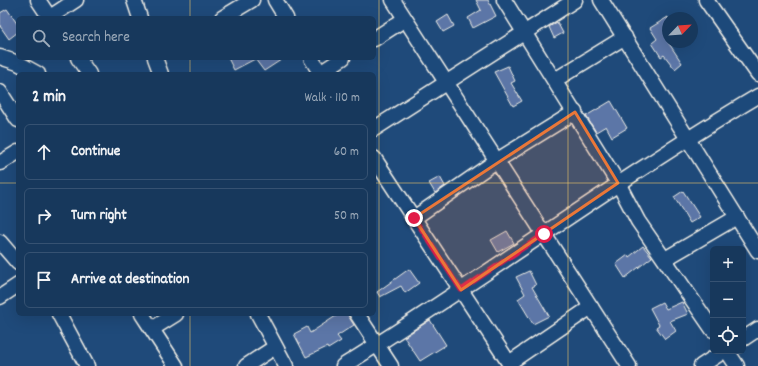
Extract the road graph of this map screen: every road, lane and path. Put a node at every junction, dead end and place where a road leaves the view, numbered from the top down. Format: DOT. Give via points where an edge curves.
graph roads {
  1 [pos="38,0"];
  2 [pos="76,0"];
  3 [pos="134,0"];
  4 [pos="252,0"];
  5 [pos="275,0"];
  6 [pos="393,0"];
  7 [pos="504,0"];
  8 [pos="575,0"];
  9 [pos="601,0"];
  10 [pos="706,0"];
  11 [pos="49,16"];
  12 [pos="53,16"];
  13 [pos="139,16"];
  14 [pos="225,16"];
  15 [pos="285,16"];
  16 [pos="405,19"];
  17 [pos="526,32"];
  18 [pos="625,37"];
  19 [pos="376,38"];
  20 [pos="0,57"];
  21 [pos="79,60"];
  22 [pos="157,60"];
  23 [pos="312,60"];
  24 [pos="340,60"];
  25 [pos="34,72"];
  26 [pos="88,72"];
  27 [pos="160,72"];
  28 [pos="320,72"];
  29 [pos="322,72"];
  30 [pos="758,74"];
  31 [pos="555,80"];
  32 [pos="446,83"];
  33 [pos="0,92"];
  34 [pos="758,96"];
  35 [pos="575,112"];
  36 [pos="16,117"];
  37 [pos="376,128"];
  38 [pos="688,137"];
  39 [pos="16,153"];
  40 [pos="376,161"];
  41 [pos="496,161"];
  42 [pos="0,163"];
  43 [pos="618,183"];
  44 [pos="737,217"];
  45 [pos="414,218"];
  46 [pos="544,234"];
  47 [pos="0,242"];
  48 [pos="758,251"];
  49 [pos="665,259"];
  50 [pos="16,260"];
  51 [pos="16,286"];
  52 [pos="461,290"];
  53 [pos="0,297"];
  54 [pos="591,307"];
  55 [pos="60,316"];
  56 [pos="143,316"];
  57 [pos="173,316"];
  58 [pos="259,316"];
  59 [pos="358,316"];
  60 [pos="710,326"];
  61 [pos="152,329"];
  62 [pos="758,329"];
  63 [pos="746,337"];
  64 [pos="376,344"];
  65 [pos="276,347"];
  66 [pos="719,354"];
  67 [pos="729,354"];
  68 [pos="510,364"];
  69 [pos="172,365"];
  70 [pos="87,366"];
  71 [pos="246,366"];
  72 [pos="286,366"];
  73 [pos="343,366"];
  74 [pos="391,366"];
  75 [pos="629,366"];
  76 [pos="701,366"];
  77 [pos="737,366"];
  1 -- 11 [label="street"];
  2 -- 12 [label="street"];
  3 -- 13 [label="street"];
  4 -- 14 [label="street"];
  5 -- 15 [label="street"];
  6 -- 16 [label="street"];
  7 -- 17 [label="street"];
  8 -- 17 [label="street"];
  9 -- 18 [label="street"];
  10 -- 30 [label="street"];
  16 -- 19 [label="street"];
  16 -- 32 [label="street"];
  17 -- 31 [label="street"];
  17 -- 32 [label="street"];
  18 -- 31 [label="street"];
  18 -- 38 [label="street"];
  20 -- 25 [label="street"];
  21 -- 26 [label="street"];
  22 -- 27 [label="street"];
  23 -- 28 [label="street"];
  24 -- 29 [label="street"];
  31 -- 35 [label="street"];
  32 -- 37 [label="street"];
  32 -- 41 [label="street"];
  33 -- 36 [label="street"];
  34 -- 38 [label="street"];
  35 -- 41 [label="street"];
  35 -- 43 [label="street"];
  38 -- 43 [label="street"];
  38 -- 44 [label="street"];
  39 -- 42 [label="street"];
  40 -- 45 [label="street"];
  41 -- 45 [label="street"];
  41 -- 46 [label="street"];
  43 -- 46 [label="street"];
  43 -- 49 [label="street" via="638,221"];
  44 -- 48 [label="street"];
  44 -- 49 [label="street"];
  45 -- 52 [label="street"];
  46 -- 52 [label="street"];
  46 -- 54 [label="street"];
  47 -- 50 [label="street"];
  49 -- 60 [label="street"];
  51 -- 53 [label="street"];
  52 -- 64 [label="street"];
  52 -- 68 [label="street"];
  54 -- 68 [label="street"];
  54 -- 75 [label="street"];
  55 -- 70 [label="street"];
  56 -- 61 [label="street"];
  57 -- 61 [label="street"];
  58 -- 65 [label="street"];
  59 -- 64 [label="street"];
  61 -- 69 [label="street"];
  62 -- 63 [label="street"];
  64 -- 73 [label="street"];
  64 -- 74 [label="street"];
  65 -- 71 [label="street"];
  65 -- 72 [label="street"];
  66 -- 76 [label="street"];
  67 -- 77 [label="street"];
}
